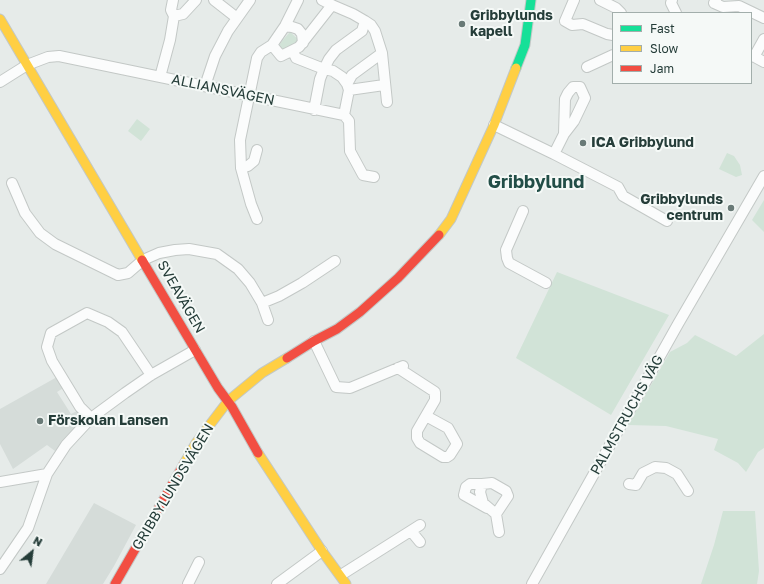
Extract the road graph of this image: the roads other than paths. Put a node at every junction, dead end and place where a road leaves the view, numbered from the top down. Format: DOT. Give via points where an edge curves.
graph roads {
  1 [pos="173,0"];
  2 [pos="196,0"];
  3 [pos="214,0"];
  4 [pos="250,0"];
  5 [pos="298,0"];
  6 [pos="322,0"];
  7 [pos="531,0"];
  8 [pos="574,0"];
  9 [pos="600,0"];
  10 [pos="672,0"];
  11 [pos="715,2"];
  12 [pos="332,5"];
  13 [pos="620,12"];
  14 [pos="676,12"];
  15 [pos="752,12"];
  16 [pos="752,12"];
  17 [pos="174,16"];
  18 [pos="237,18"];
  19 [pos="764,18"];
  20 [pos="0,19"];
  21 [pos="365,22"];
  22 [pos="285,26"];
  23 [pos="612,35"];
  24 [pos="764,39"];
  25 [pos="303,43"];
  26 [pos="272,45"];
  27 [pos="293,51"];
  28 [pos="382,53"];
  29 [pos="612,55"];
  30 [pos="753,56"];
  31 [pos="764,62"];
  32 [pos="28,65"];
  33 [pos="587,67"];
  34 [pos="324,70"];
  35 [pos="160,77"];
  36 [pos="0,82"];
  37 [pos="384,85"];
  38 [pos="205,86"];
  39 [pos="348,87"];
  40 [pos="249,96"];
  41 [pos="387,102"];
  42 [pos="314,110"];
  43 [pos="344,115"];
  44 [pos="494,125"];
  45 [pos="564,134"];
  46 [pos="257,150"];
  47 [pos="554,154"];
  48 [pos="241,168"];
  49 [pos="764,176"];
  50 [pos="374,177"];
  51 [pos="12,183"];
  52 [pos="522,211"];
  53 [pos="257,219"];
  54 [pos="668,221"];
  55 [pos="143,260"];
  56 [pos="335,261"];
  57 [pos="546,282"];
  58 [pos="262,303"];
  59 [pos="268,320"];
  60 [pos="314,341"];
  61 [pos="195,350"];
  62 [pos="151,375"];
  63 [pos="228,401"];
  64 [pos="426,416"];
  65 [pos="91,418"];
  66 [pos="47,474"];
  67 [pos="0,482"];
  68 [pos="482,484"];
  69 [pos="629,484"];
  70 [pos="688,491"];
  71 [pos="492,511"];
  72 [pos="420,525"];
  73 [pos="411,531"];
  74 [pos="499,532"];
  75 [pos="420,542"];
  76 [pos="322,551"];
  77 [pos="199,562"];
  78 [pos="0,569"];
  79 [pos="341,575"];
  80 [pos="289,580"];
  81 [pos="192,583"];
  82 [pos="115,584"];
  83 [pos="277,584"];
  84 [pos="346,584"];
  85 [pos="532,584"];
  1 -- 17 [label="street" via="171,10"];
  2 -- 17 [label="street" via="183,14"];
  3 -- 18 [label="street"];
  4 -- 18 [label="street"];
  5 -- 22 [label="street"];
  6 -- 12 [label="street"];
  7 -- 44 [label="street, GRIBBYLUNDSVÄGEN" via="525,45"];
  8 -- 23 [label="street" via="565,21 572,25 583,24"];
  9 -- 13 [label="street"];
  10 -- 14 [label="street"];
  11 -- 15 [label="street" via="724,7 739,6"];
  12 -- 21 [label="street"];
  12 -- 25 [label="street"];
  16 -- 19 [label="street"];
  17 -- 35 [label="street"];
  18 -- 38 [label="street" via="215,56"];
  20 -- 32 [label="street, SVEAVÄGEN"];
  21 -- 28 [label="street" via="375,31"];
  21 -- 34 [label="street" via="362,31 336,50"];
  22 -- 25 [label="street" via="298,29 302,34"];
  22 -- 26 [label="street"];
  24 -- 30 [label="street"];
  25 -- 27 [label="street"];
  26 -- 27 [label="street" via="281,56"];
  26 -- 40 [label="street" via="257,58"];
  27 -- 34 [label="street" via="296,58"];
  28 -- 37 [label="street"];
  28 -- 39 [label="street" via="352,75"];
  29 -- 33 [label="street"];
  30 -- 31 [label="street"];
  32 -- 35 [label="street, ALLIANSVÄGEN" via="48,57 59,56"];
  32 -- 36 [label="street, ALLIANSVÄGEN"];
  32 -- 55 [label="street, SVEAVÄGEN"];
  34 -- 39 [label="street" via="333,71 342,77"];
  34 -- 42 [label="street"];
  35 -- 38 [label="street, ALLIANSVÄGEN"];
  37 -- 39 [label="street"];
  37 -- 41 [label="street"];
  38 -- 40 [label="street, ALLIANSVÄGEN"];
  39 -- 43 [label="street"];
  40 -- 42 [label="street, ALLIANSVÄGEN"];
  40 -- 48 [label="street" via="240,140"];
  42 -- 43 [label="street, ALLIANSVÄGEN"];
  43 -- 50 [label="street" via="349,121 350,151 363,175"];
  44 -- 47 [label="street"];
  44 -- 60 [label="street, GRIBBYLUNDSVÄGEN" via="451,219 440,234 398,278 360,312 337,329"];
  45 -- 47 [label="street"];
  46 -- 48 [label="street" via="254,161"];
  47 -- 54 [label="street" via="618,187 623,196"];
  48 -- 53 [label="street"];
  49 -- 85 [label="street, PALMSTRUCHS VÄG"];
  51 -- 55 [label="street" via="25,213 40,233 55,244 118,274 128,273"];
  52 -- 57 [label="street" via="506,250 507,258 509,262"];
  55 -- 58 [label="street" via="174,250 189,249 217,254 238,269"];
  55 -- 61 [label="street, SVEAVÄGEN"];
  56 -- 58 [label="street" via="302,283"];
  58 -- 59 [label="street"];
  60 -- 63 [label="street, GRIBBYLUNDSVÄGEN" via="262,373"];
  60 -- 64 [label="street" via="336,387 350,388 400,367 435,392 435,400"];
  61 -- 62 [label="street"];
  61 -- 63 [label="street, SVEAVÄGEN"];
  62 -- 65 [label="street"];
  62 -- 65 [label="street" via="122,332 108,322 87,313 51,333 47,347 52,361 80,407"];
  63 -- 76 [label="street, SVEAVÄGEN" via="261,458"];
  63 -- 82 [label="street, GRIBBYLUNDSVÄGEN" via="196,443"];
  65 -- 66 [label="street" via="66,445"];
  66 -- 67 [label="street"];
  66 -- 78 [label="street" via="28,528"];
  68 -- 71 [label="street" via="480,492 483,503"];
  68 -- 71 [label="street" via="492,483 506,491 508,496"];
  68 -- 71 [label="street" via="470,484 466,487 464,495"];
  69 -- 70 [label="street" via="636,485 644,473 655,467 666,468 677,474"];
  71 -- 74 [label="street"];
  72 -- 73 [label="street"];
  73 -- 75 [label="street"];
  73 -- 79 [label="street"];
  76 -- 79 [label="street, SVEAVÄGEN"];
  76 -- 80 [label="street"];
  77 -- 81 [label="street"];
  79 -- 84 [label="street, SVEAVÄGEN"];
  80 -- 83 [label="street"];
}
